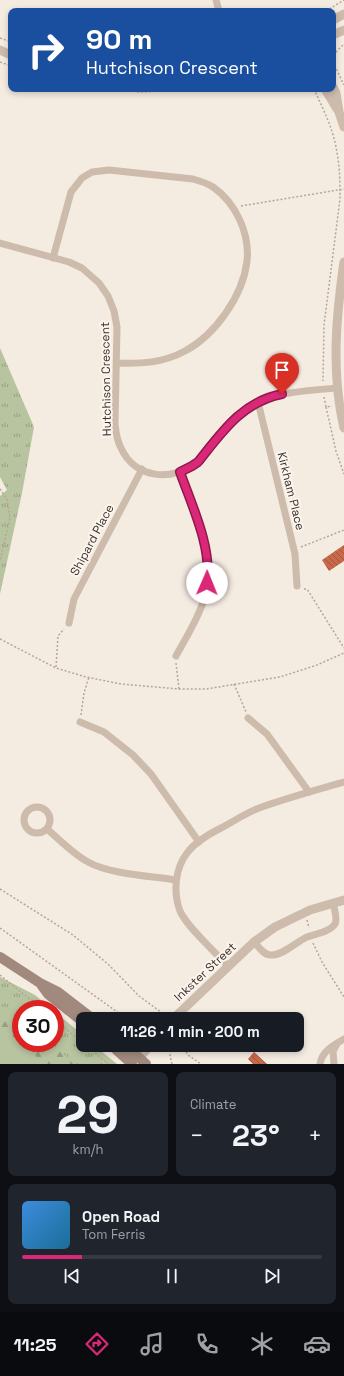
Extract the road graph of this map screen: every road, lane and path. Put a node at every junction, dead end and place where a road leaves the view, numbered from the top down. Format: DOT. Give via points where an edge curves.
graph roads {
  1 [pos="344,0"];
  2 [pos="332,8"];
  3 [pos="344,44"];
  4 [pos="336,52"];
  5 [pos="336,68"];
  6 [pos="344,85"];
  7 [pos="315,92"];
  8 [pos="326,92"];
  9 [pos="336,92"];
  10 [pos="339,112"];
  11 [pos="344,127"];
  12 [pos="340,189"];
  13 [pos="344,189"];
  14 [pos="232,208"];
  15 [pos="0,243"];
  16 [pos="53,258"];
  17 [pos="344,262"];
  18 [pos="117,363"];
  19 [pos="321,386"];
  20 [pos="338,388"];
  21 [pos="258,402"];
  22 [pos="340,405"];
  23 [pos="326,407"];
  24 [pos="344,428"];
  25 [pos="142,469"];
  26 [pos="180,472"];
  27 [pos="344,474"];
  28 [pos="0,489"];
  29 [pos="344,530"];
  30 [pos="294,550"];
  31 [pos="0,561"];
  32 [pos="297,586"];
  33 [pos="69,622"];
  34 [pos="0,639"];
  35 [pos="344,648"];
  36 [pos="344,653"];
  37 [pos="176,656"];
  38 [pos="56,668"];
  39 [pos="88,678"];
  40 [pos="234,684"];
  41 [pos="179,689"];
  42 [pos="248,718"];
  43 [pos="80,722"];
  44 [pos="344,782"];
  45 [pos="309,792"];
  46 [pos="47,829"];
  47 [pos="199,842"];
  48 [pos="176,880"];
  49 [pos="0,889"];
  50 [pos="344,900"];
  51 [pos="333,903"];
  52 [pos="305,912"];
  53 [pos="0,928"];
  54 [pos="311,936"];
  55 [pos="254,942"];
  56 [pos="235,948"];
  57 [pos="221,950"];
  58 [pos="0,957"];
  59 [pos="228,966"];
  60 [pos="0,975"];
  61 [pos="40,983"];
  62 [pos="344,997"];
  63 [pos="31,1000"];
  64 [pos="84,1012"];
  65 [pos="117,1012"];
  66 [pos="162,1012"];
  67 [pos="175,1012"];
  68 [pos="76,1016"];
  69 [pos="64,1027"];
  70 [pos="76,1037"];
  71 [pos="341,1041"];
  72 [pos="94,1052"];
  73 [pos="171,1052"];
  74 [pos="186,1052"];
  75 [pos="108,1064"];
  76 [pos="172,1064"];
  77 [pos="201,1064"];
  78 [pos="320,1064"];
  79 [pos="334,1064"];
  1 -- 2 [label="path"];
  3 -- 4 [label="path"];
  5 -- 6 [label="path"];
  7 -- 12 [label="path" via="328,121 337,152"];
  8 -- 10 [label="street"];
  9 -- 10 [label="street"];
  10 -- 11 [label="street"];
  12 -- 13 [label="path"];
  12 -- 14 [label="path"];
  12 -- 19 [label="path" via="324,325 324,376"];
  14 -- 16 [label="street" via="213,187 193,179 109,170 92,172 82,178 71,192"];
  14 -- 18 [label="street" via="241,223 246,239 247,263 241,284 221,320 208,335 184,352 157,362"];
  15 -- 16 [label="street, Hutchison Crescent"];
  16 -- 18 [label="street, Hutchison Crescent" via="69,262 88,272 108,296 117,327"];
  17 -- 20 [label="street" via="337,312"];
  18 -- 25 [label="street, Hutchison Crescent" via="116,437 124,454"];
  19 -- 20 [label="street, Hutchison Crescent"];
  19 -- 21 [label="street, Hutchison Crescent" via="273,396"];
  19 -- 23 [label="path"];
  20 -- 22 [label="street"];
  21 -- 26 [label="street, Hutchison Crescent" via="232,421 198,462"];
  21 -- 30 [label="street, Kirkham Place"];
  22 -- 23 [label="path"];
  22 -- 24 [label="street"];
  23 -- 27 [label="path"];
  25 -- 26 [label="street, Hutchison Crescent" via="161,475"];
  25 -- 33 [label="street, Shipard Place" via="74,599"];
  26 -- 37 [label="street" via="206,549 208,575 201,607"];
  28 -- 31 [label="path" via="6,499 10,518"];
  29 -- 30 [label="path"];
  30 -- 32 [label="street, Kirkham Place"];
  32 -- 35 [label="path" via="307,589"];
  33 -- 38 [label="path" via="58,636"];
  34 -- 38 [label="path"];
  36 -- 40 [label="path" via="280,677"];
  37 -- 41 [label="path"];
  38 -- 39 [label="path"];
  39 -- 41 [label="path" via="120,684"];
  39 -- 43 [label="path"];
  40 -- 41 [label="path" via="206,689"];
  40 -- 42 [label="path"];
  42 -- 45 [label="street" via="267,734"];
  43 -- 47 [label="street" via="104,732 138,759"];
  44 -- 45 [label="street"];
  45 -- 47 [label="street" via="243,815"];
  46 -- 48 [label="street" via="75,854 101,868"];
  47 -- 48 [label="street" via="187,853"];
  48 -- 59 [label="street" via="176,899 183,917"];
  49 -- 66 [label="path" via="73,935 139,996"];
  50 -- 51 [label="street, Inkster Street"];
  51 -- 52 [label="street, Inkster Street"];
  51 -- 54 [label="street, Inkster Street" via="335,924 331,929"];
  52 -- 54 [label="path"];
  52 -- 55 [label="street, Inkster Street" via="275,927"];
  53 -- 65 [label="path"];
  54 -- 55 [label="street, Inkster Street" via="276,955 264,953"];
  54 -- 62 [label="path" via="322,962"];
  55 -- 59 [label="street, Inkster Street"];
  56 -- 57 [label="path" via="227,952"];
  58 -- 61 [label="main road"];
  59 -- 67 [label="street, Inkster Street"];
  60 -- 63 [label="path"];
  61 -- 64 [label="main road" via="58,992"];
  61 -- 68 [label="main road" via="48,994"];
  69 -- 70 [label="path"];
  71 -- 78 [label="street" via="328,1049"];
  71 -- 79 [label="street" via="334,1051"];
  72 -- 75 [label="path"];
  73 -- 76 [label="path"];
  74 -- 77 [label="path"];
}
